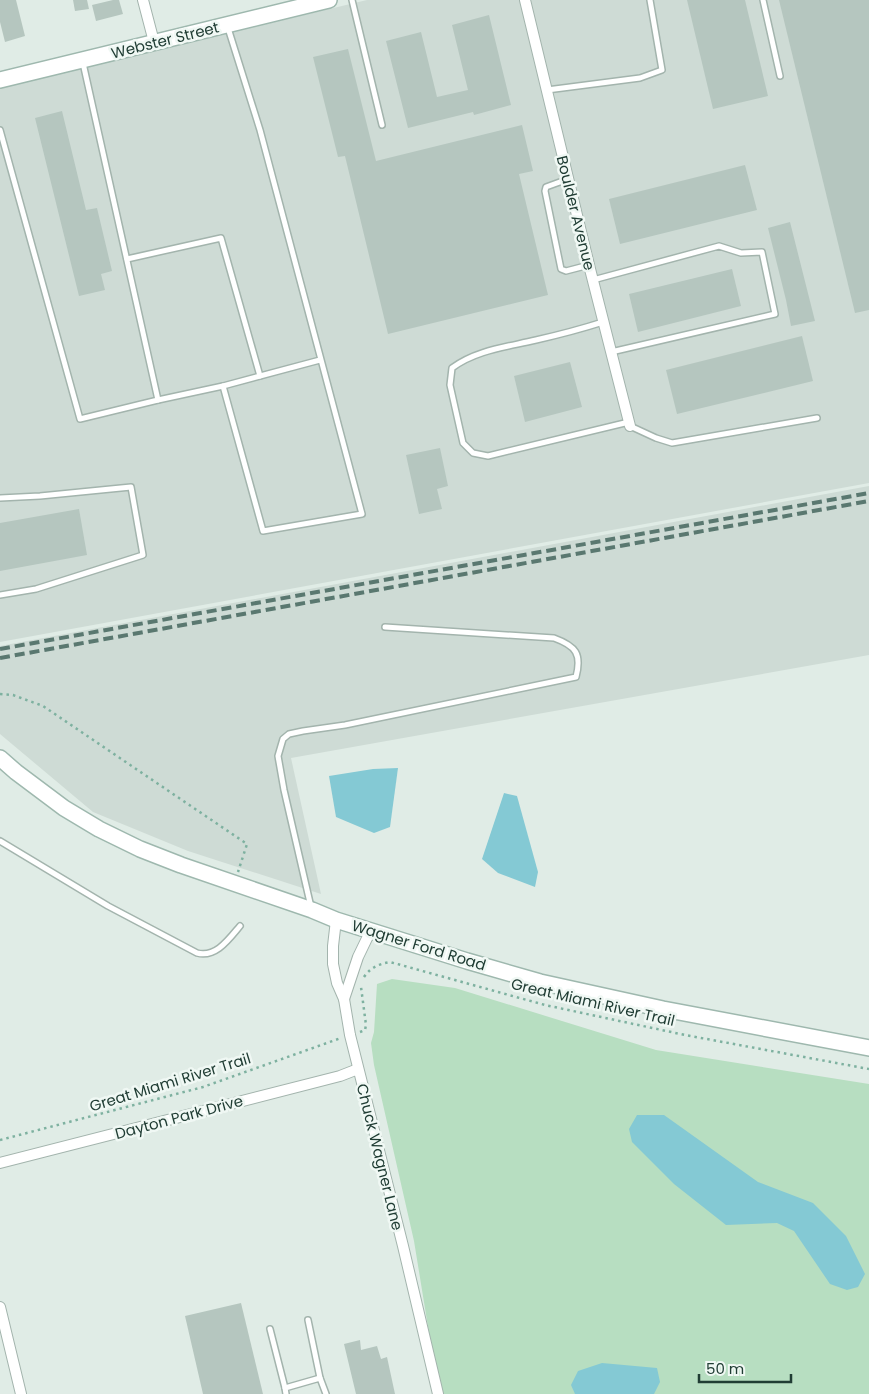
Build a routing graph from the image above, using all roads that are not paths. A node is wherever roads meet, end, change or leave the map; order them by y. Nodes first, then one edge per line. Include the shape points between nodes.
1 (143, 0) edge
2 (327, 0) edge
3 (352, 0) edge
4 (525, 0) edge
5 (650, 0) edge
6 (763, 0) edge
7 (227, 25) junction
8 (154, 42) junction
9 (82, 60) junction
10 (780, 76) dead end
11 (0, 80) edge
12 (546, 90) junction
13 (382, 124) dead end
14 (0, 130) edge
15 (568, 179) junction
16 (127, 259) junction
17 (589, 265) junction
18 (592, 280) junction
19 (603, 322) junction
20 (611, 352) junction
21 (320, 360) junction
22 (260, 376) junction
23 (223, 386) junction
24 (158, 400) junction
25 (817, 418) dead end
26 (629, 424) junction
27 (0, 498) edge
28 (0, 595) edge
29 (385, 627) dead end
30 (0, 758) edge
31 (0, 841) edge
32 (312, 910) junction
33 (336, 920) junction
34 (240, 926) dead end
35 (371, 930) junction
36 (344, 999) junction
37 (869, 1048) edge
38 (358, 1069) junction
39 (0, 1163) edge
40 (0, 1307) edge
41 (308, 1320) dead end
42 (270, 1330) dead end
43 (320, 1378) junction
44 (285, 1391) edge
45 (21, 1394) edge
46 (326, 1394) edge
47 (438, 1394) edge

1 - 8 street
2 - 7 main road, Webster Street
3 - 13 lane
4 - 12 street, Boulder Avenue
5 - 12 lane via 662,70 640,78
6 - 10 lane
7 - 8 main road, Webster Street
7 - 21 lane via 260,130
8 - 9 main road, Webster Street
9 - 11 main road, Webster Street
9 - 16 lane
12 - 15 street, Boulder Avenue
14 - 24 lane via 80,419
15 - 17 street, Boulder Avenue
15 - 17 lane via 546,187 545,191 562,270
16 - 22 lane via 221,238
16 - 24 lane
17 - 18 street, Boulder Avenue
18 - 19 street, Boulder Avenue
18 - 20 lane via 719,246 741,253 762,252 775,314
19 - 20 street, Boulder Avenue
19 - 26 lane via 479,353 452,368 450,385 463,444 474,453 488,456
20 - 26 street, Boulder Avenue
21 - 22 lane
21 - 23 lane via 362,514 263,532
22 - 23 lane
23 - 24 lane
25 - 26 lane via 672,443
27 - 28 lane via 131,486 143,555 36,589
29 - 32 lane via 554,638 578,655 579,665 576,677 345,725 303,730 283,739 278,756
30 - 32 main road, Wagner Ford Road via 44,794 99,829 140,849
31 - 34 lane via 108,906 198,953 211,954
32 - 33 main road, Wagner Ford Road
33 - 35 main road, Wagner Ford Road
33 - 36 street, Chuck Wagner Lane via 333,964
35 - 36 street
35 - 37 main road, Wagner Ford Road via 558,986
36 - 38 street, Chuck Wagner Lane
38 - 39 street, Dayton Park Drive
38 - 47 street, Chuck Wagner Lane
40 - 45 street
41 - 43 lane
42 - 44 lane
43 - 44 lane
43 - 46 lane

